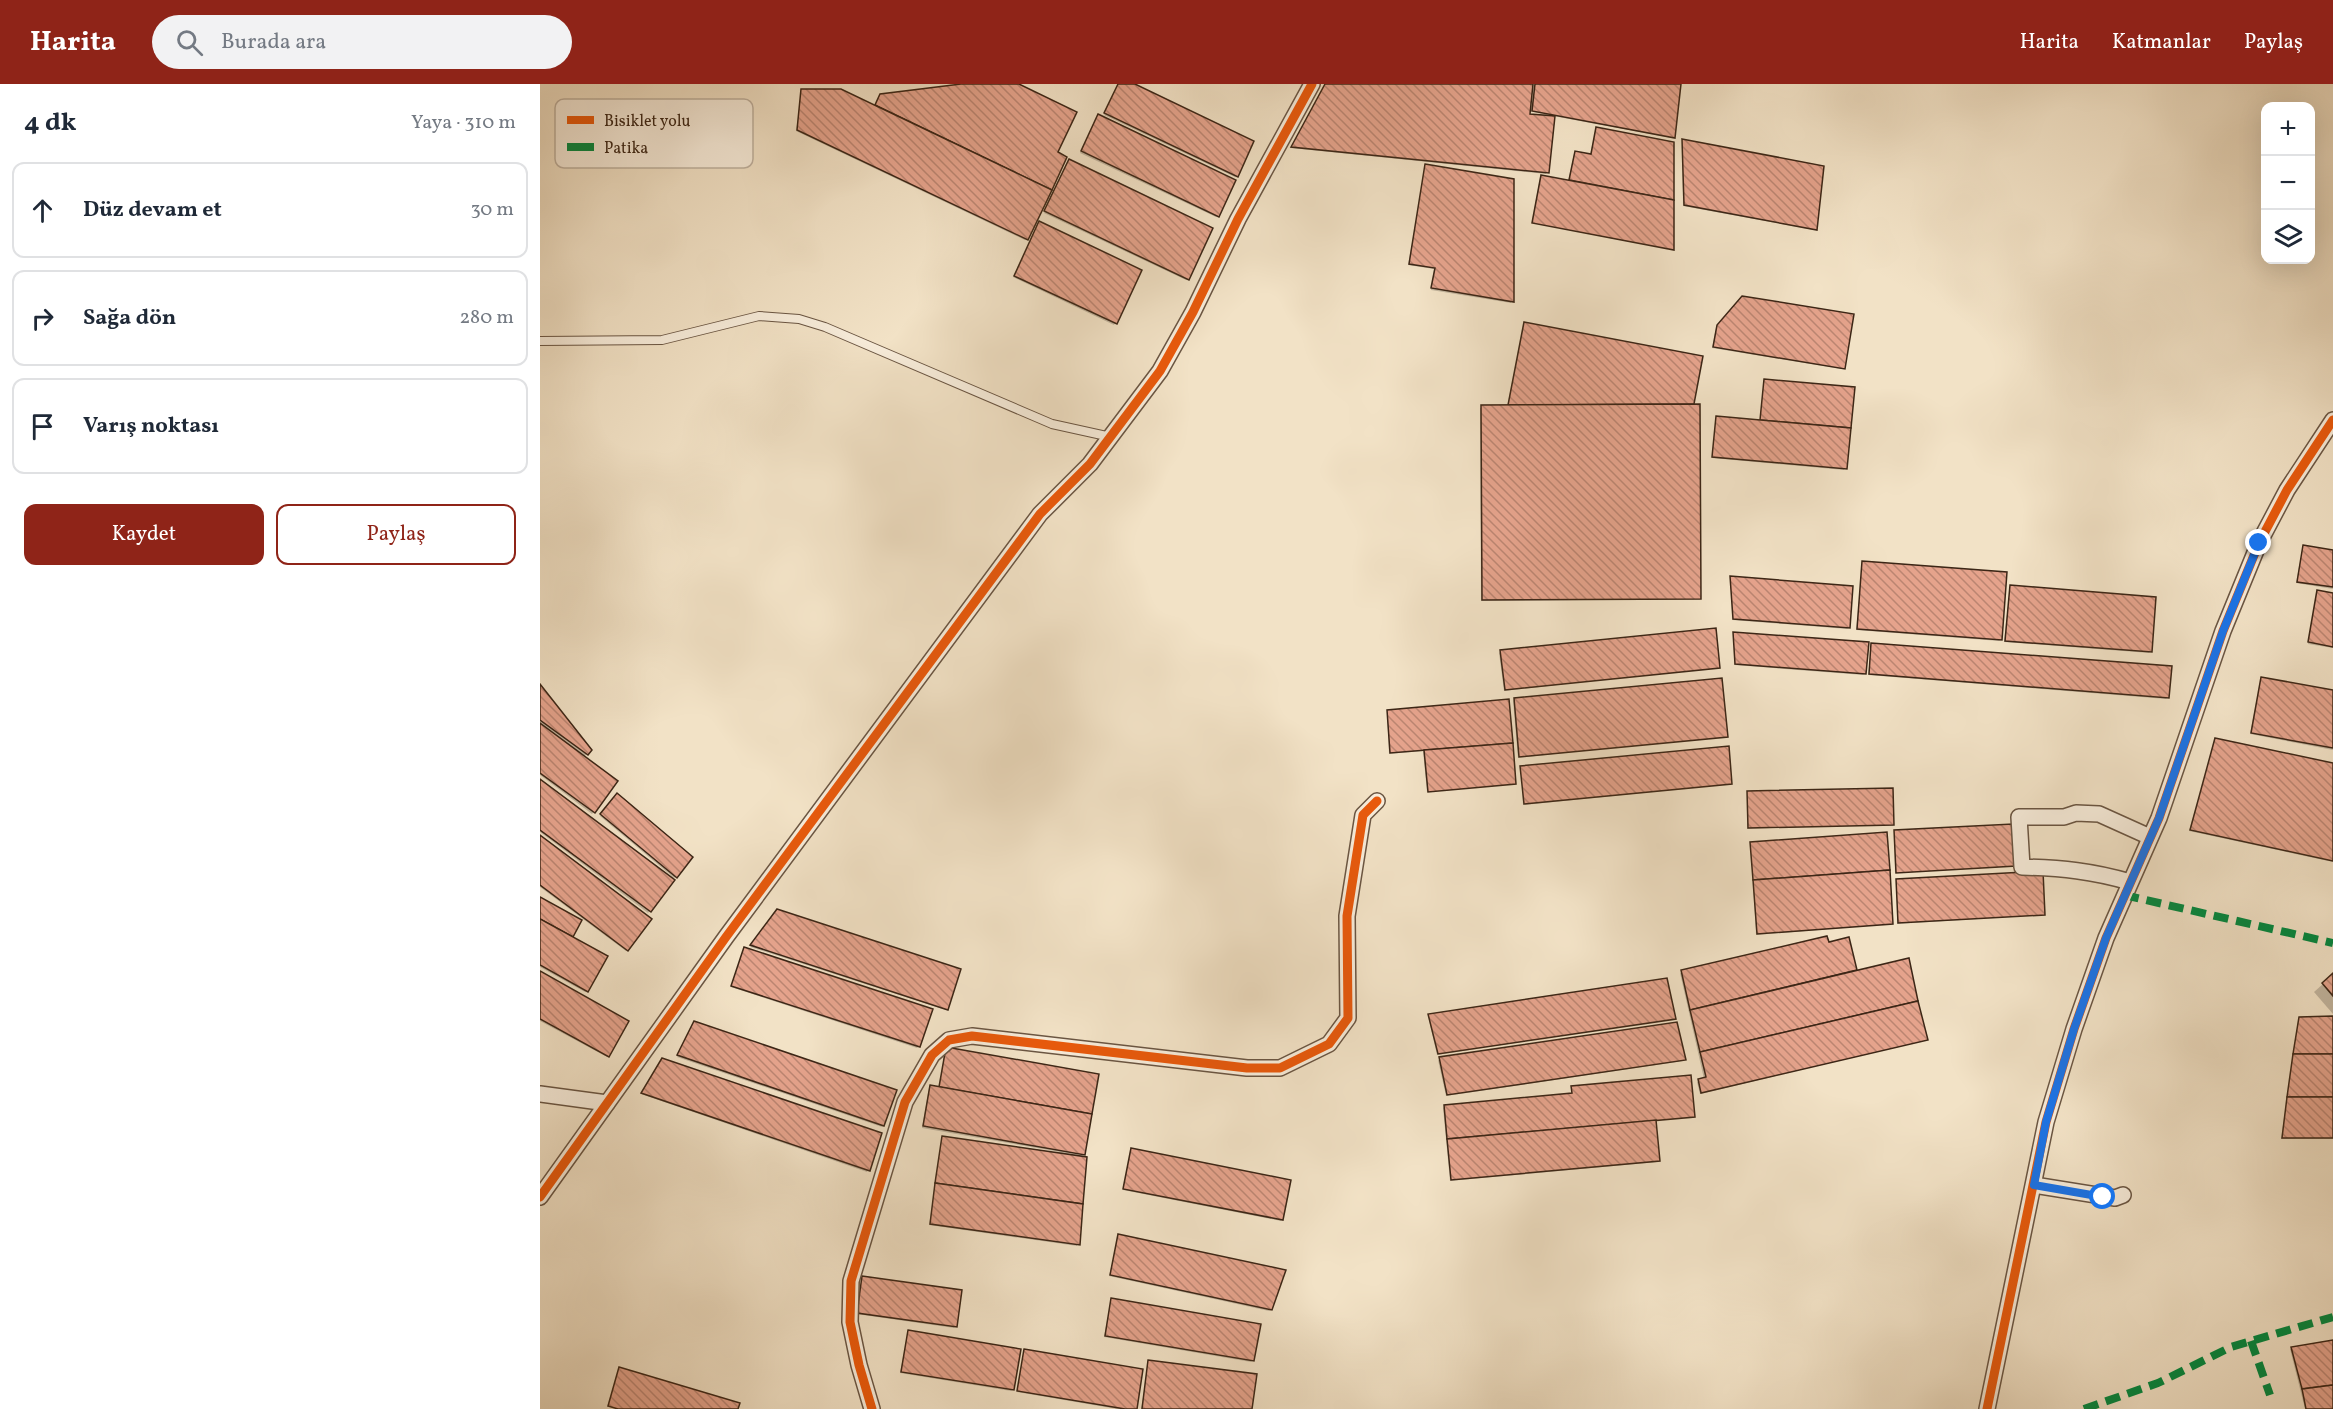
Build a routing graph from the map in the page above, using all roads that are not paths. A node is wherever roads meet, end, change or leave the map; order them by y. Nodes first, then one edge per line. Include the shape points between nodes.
1 (1312, 84) edge
2 (540, 341) edge
3 (2333, 420) edge
4 (1111, 437) junction
5 (1377, 801) dead end
6 (2150, 837) junction
7 (2130, 882) junction
8 (540, 1094) edge
9 (607, 1103) junction
10 (2034, 1185) junction
11 (2122, 1195) dead end
12 (540, 1197) edge
13 (872, 1409) edge
14 (1987, 1409) edge

1 - 4 street via 1161,371
2 - 4 lane via 662,339 759,316 799,319 1052,424
3 - 6 street via 2287,490 2259,543 2223,631
4 - 9 street via 1040,514
5 - 13 street via 1363,815 1347,916 1348,1018 1329,1044 1280,1068 1247,1068 972,1036 949,1040 932,1055 905,1102 851,1281 850,1322
6 - 7 street
6 - 7 street via 2099,814 2019,817 2022,867 2068,868
7 - 10 street via 2074,1029 2046,1122
8 - 9 street
9 - 12 street
10 - 11 street via 2115,1198
10 - 14 street

